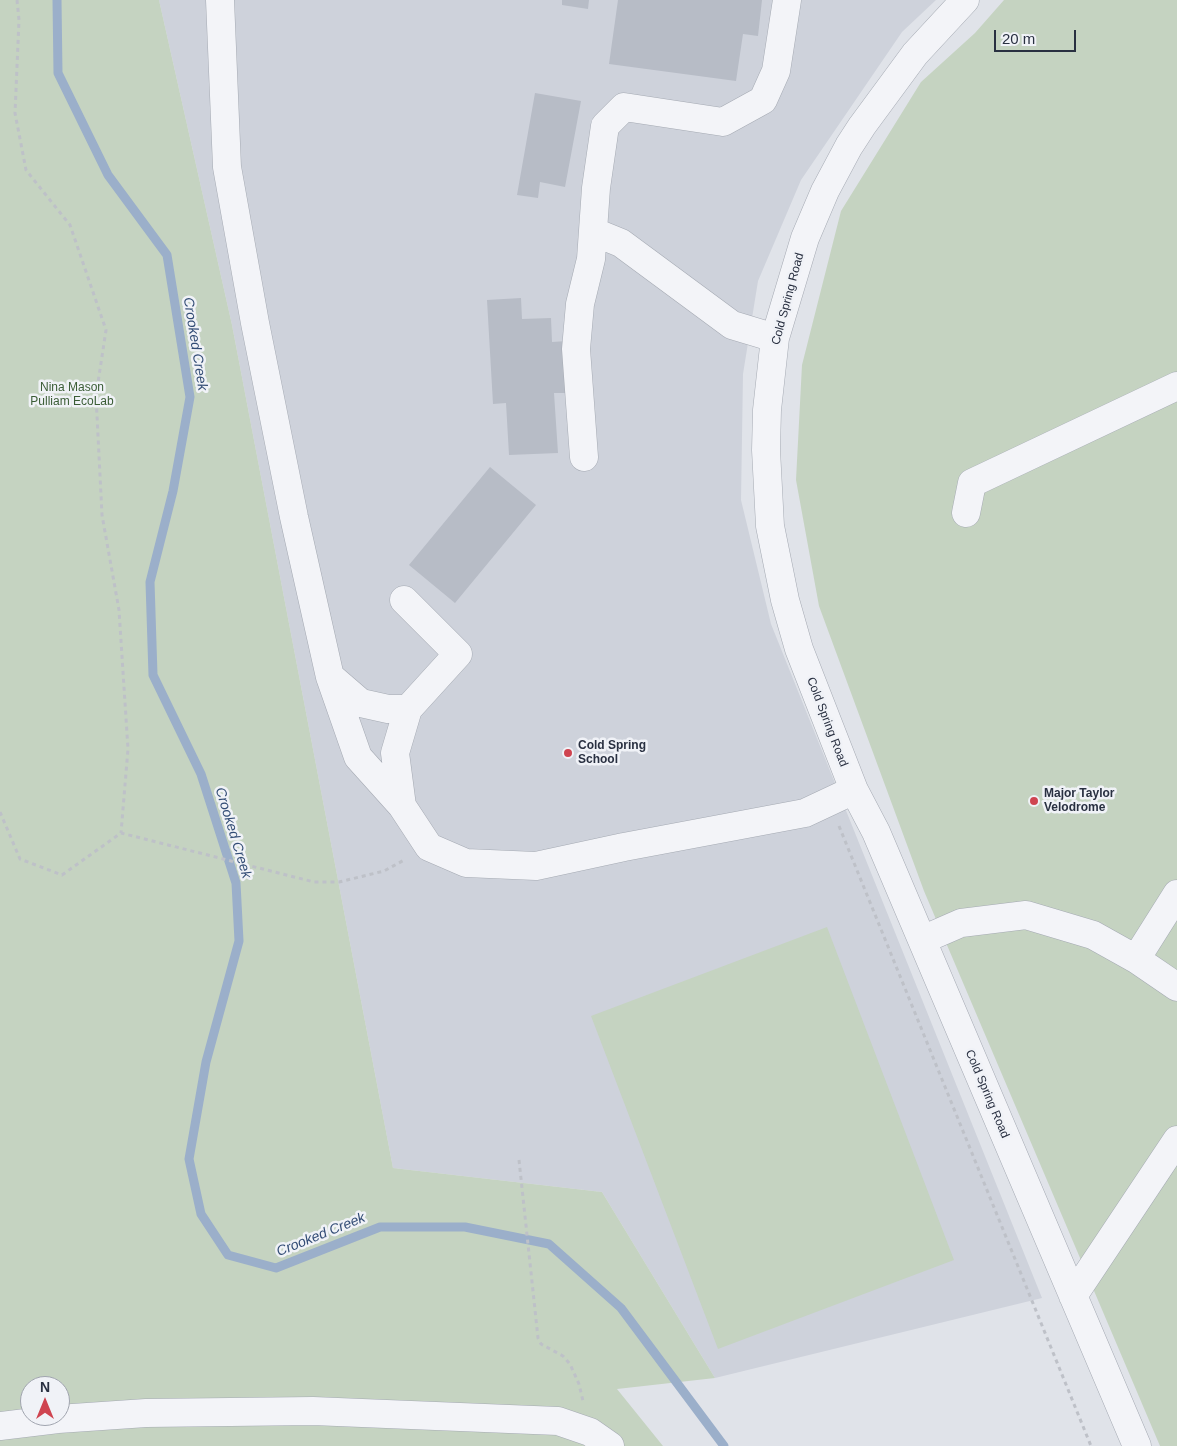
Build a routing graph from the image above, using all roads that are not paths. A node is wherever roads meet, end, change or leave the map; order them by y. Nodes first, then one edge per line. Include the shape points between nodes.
1 (220, 0) edge
2 (787, 0) edge
3 (965, 0) edge
4 (594, 232) junction
5 (775, 338) junction
6 (1177, 386) edge
7 (584, 457) dead end
8 (966, 513) dead end
9 (404, 600) dead end
10 (330, 677) junction
11 (408, 709) junction
12 (854, 790) junction
13 (402, 806) junction
14 (1177, 894) edge
15 (922, 940) junction
16 (1136, 959) junction
17 (1177, 987) edge
18 (1177, 1140) edge
19 (1073, 1296) junction
20 (0, 1426) edge
21 (610, 1446) edge
22 (1137, 1446) edge

1 - 10 street via 227,167 292,507
2 - 4 street via 776,72 763,100 723,122 624,107 605,126 596,188
3 - 5 street, Cold Spring Road via 915,54 848,146 810,226
4 - 5 street via 621,243 732,325
4 - 7 street via 580,304 576,349
5 - 12 street, Cold Spring Road via 766,450 768,501 776,556 784,600 799,649
6 - 8 street via 972,483
9 - 11 street via 458,654
10 - 11 street via 361,703 388,709
10 - 13 street via 358,757
11 - 13 street via 395,753
12 - 13 street via 805,813 536,866 466,863 429,847
12 - 15 street, Cold Spring Road via 876,832
14 - 16 street
15 - 16 street via 961,923 1026,915 1093,935
15 - 19 street, Cold Spring Road
16 - 17 street
18 - 19 street
19 - 22 street, Cold Spring Road
20 - 21 street via 146,1413 313,1412 477,1417 558,1422 590,1432

